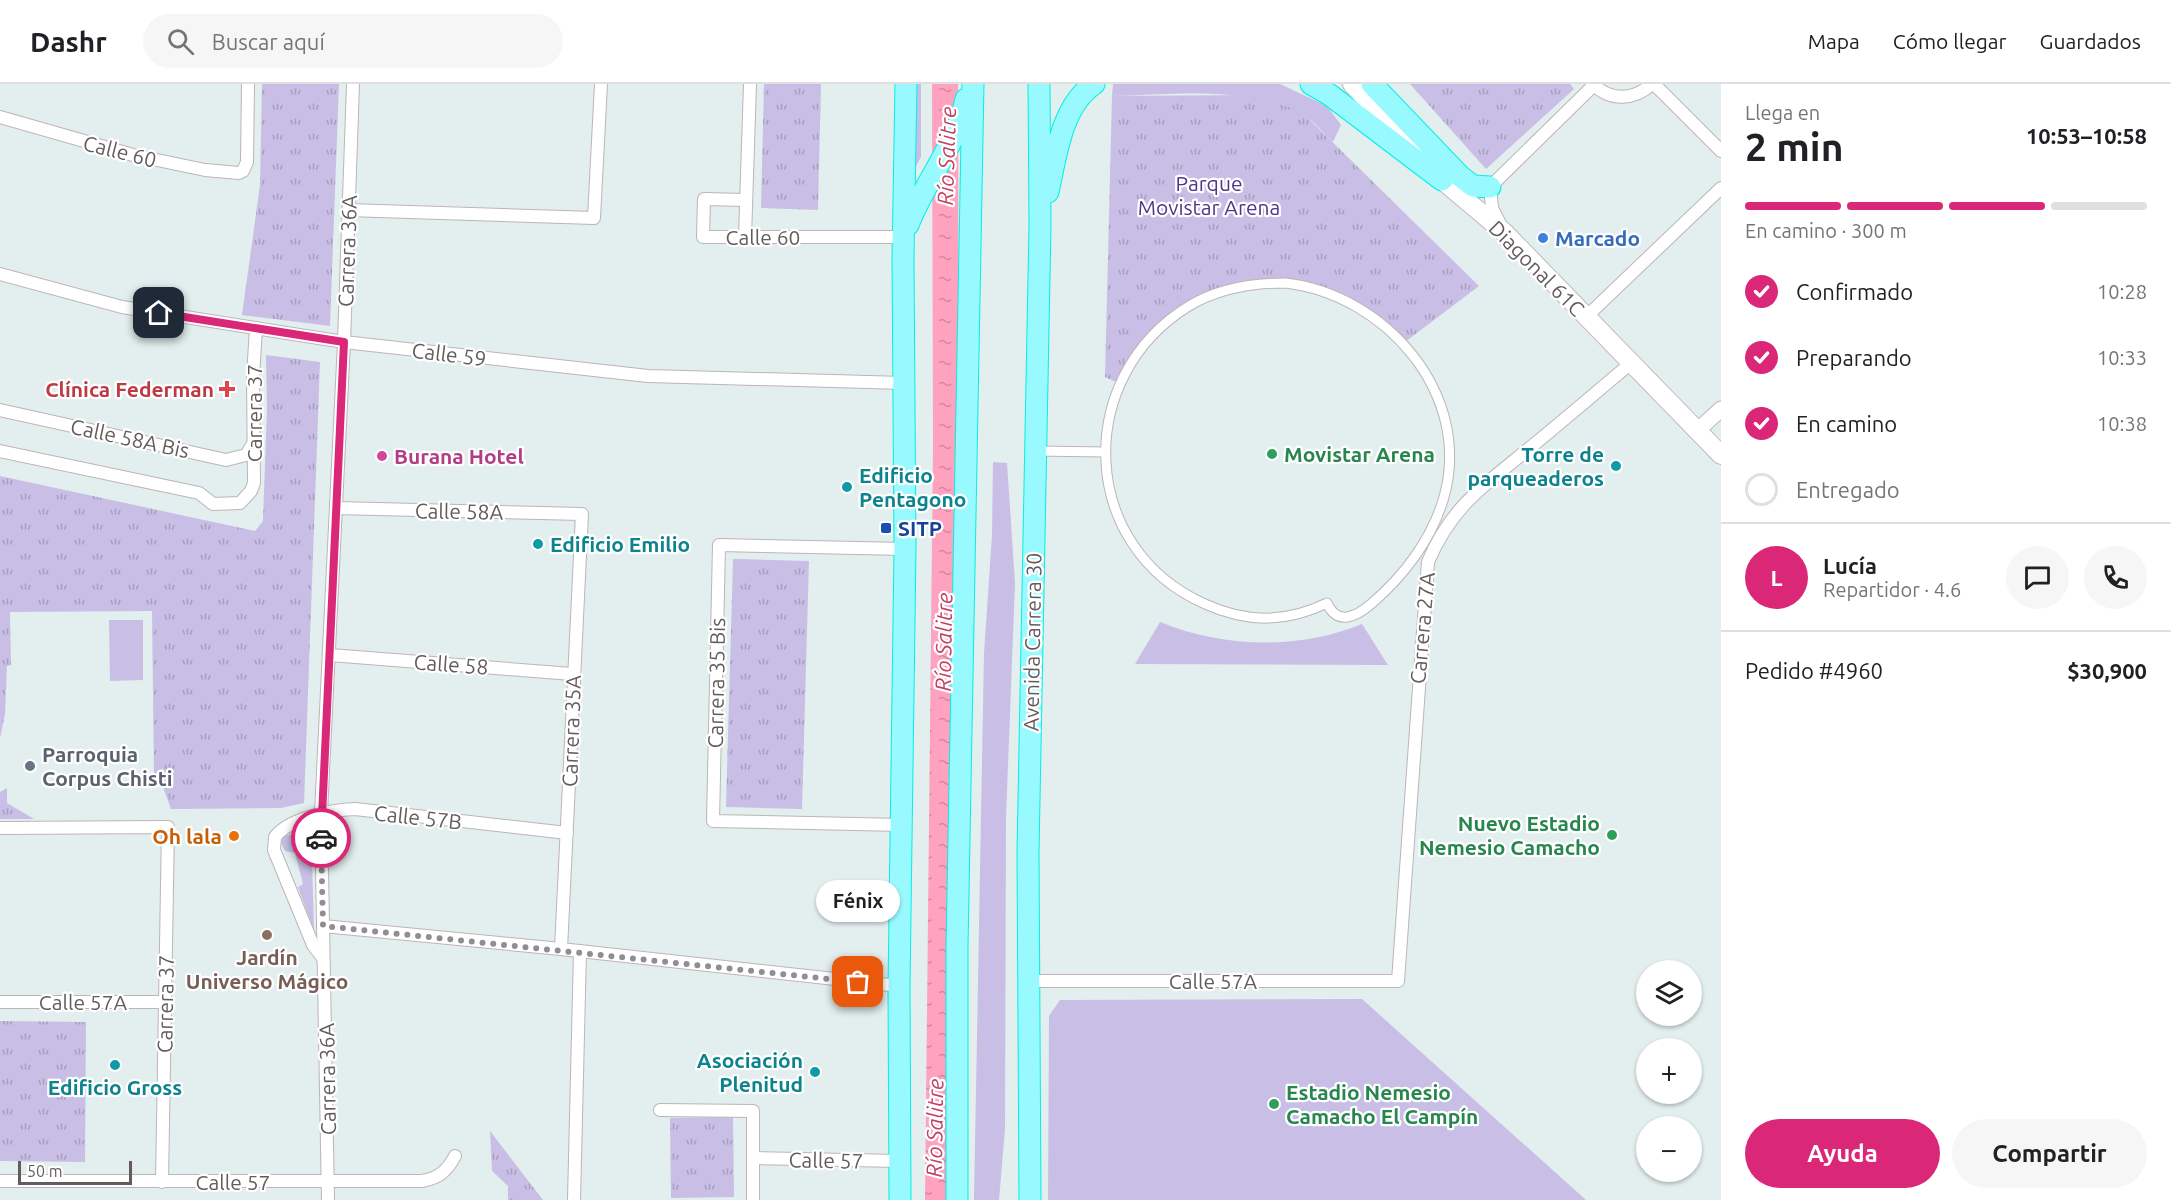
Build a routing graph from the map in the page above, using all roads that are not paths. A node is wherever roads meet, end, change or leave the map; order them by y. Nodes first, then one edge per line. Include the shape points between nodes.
1 (248, 84) edge
2 (353, 84) edge
3 (601, 84) edge
4 (750, 84) edge
5 (906, 84) edge
6 (971, 84) edge
7 (1039, 84) edge
8 (1094, 84) edge
9 (1311, 84) edge
10 (1352, 84) edge
11 (1372, 84) edge
12 (1653, 84) edge
13 (1594, 85) edge
14 (0, 117) edge
15 (1721, 151) edge
16 (1442, 180) junction
17 (1490, 187) junction
18 (1721, 188) edge
19 (746, 200) junction
20 (348, 210) junction
21 (1040, 225) junction
22 (1505, 233) junction
23 (745, 237) junction
24 (904, 237) junction
25 (0, 274) edge
26 (1586, 316) junction
27 (256, 327) junction
28 (344, 342) junction
29 (1631, 363) junction
30 (904, 383) junction
31 (1721, 409) edge
32 (0, 410) edge
33 (1698, 430) junction
34 (253, 443) junction
35 (0, 451) edge
36 (1035, 452) junction
37 (1105, 452) junction
38 (1721, 455) edge
39 (246, 498) joint
40 (336, 508) junction
41 (582, 514) joint
42 (905, 549) junction
43 (330, 655) junction
44 (572, 674) junction
45 (321, 813) junction
46 (902, 825) junction
47 (0, 828) edge
48 (567, 834) junction
49 (275, 837) joint
50 (323, 926) junction
51 (561, 948) junction
52 (580, 951) junction
53 (323, 958) junction
54 (1028, 981) junction
55 (1398, 981) joint
56 (899, 986) junction
57 (0, 1002) edge
58 (165, 1002) junction
59 (660, 1110) dead end
60 (455, 1156) dead end
61 (753, 1158) junction
62 (900, 1161) junction
63 (0, 1181) edge
64 (162, 1182) junction
65 (329, 1182) junction
66 (328, 1200) edge
67 (574, 1200) edge
68 (753, 1200) edge
69 (900, 1200) edge
70 (957, 1200) edge
71 (1030, 1200) edge

1 - 14 street, Calle 60 via 247,162 243,171 233,173 167,163
2 - 20 street, Carrera 36A
3 - 20 street via 594,218
4 - 19 street
5 - 24 highway
6 - 24 highway via 962,116
6 - 70 highway via 957,947
7 - 21 highway, Avenida Carrera 30
8 - 21 highway via 1072,108 1064,125
9 - 16 highway
10 - 16 main road, Diagonal 61C
11 - 17 highway via 1460,176 1473,186
12 - 13 street via 1628,97 1609,95
12 - 15 street
13 - 17 street
16 - 22 main road, Diagonal 61C
17 - 22 street via 1492,208
18 - 26 street
19 - 23 street
19 - 23 street, Calle 60 via 704,199 703,237
20 - 28 street, Carrera 36A
21 - 36 highway, Avenida Carrera 30
22 - 26 main road, Diagonal 61C
23 - 24 street, Calle 60
24 - 30 highway
25 - 27 street, Calle 59 via 122,307
26 - 29 main road, Diagonal 61C
27 - 28 street, Calle 59
27 - 34 street, Carrera 37
28 - 30 street, Calle 59 via 648,376
28 - 40 street, Carrera 36A
29 - 33 main road, Diagonal 61C
29 - 55 street, Carrera 27A via 1483,483 1452,519 1428,562
30 - 42 highway
31 - 33 street
32 - 34 street, Calle 58A Bis via 226,460 246,455
33 - 38 main road, Diagonal 61C
34 - 39 street, Carrera 37 via 254,483
35 - 39 street, Calle 58A Bis via 199,492 213,504 231,505
36 - 37 street
36 - 54 highway, Avenida Carrera 30
37 - 37 street via 1111,406 1118,388 1156,332 1172,317 1212,295 1250,285 1285,283 1326,290 1345,299 1374,316 1403,342 1437,399 1447,432 1449,466 1444,495 1425,540 1402,573 1362,612 1352,618 1340,617 1327,603 1294,616 1256,619 1226,614 1199,602 1144,560 1116,516
40 - 41 street, Calle 58A
40 - 43 street, Carrera 36A
41 - 44 street, Carrera 35A
42 - 46 highway
42 - 46 street, Carrera 35 Bis via 719,545 713,821
43 - 44 street, Calle 58
43 - 45 street, Carrera 36A
44 - 48 street, Carrera 35A
45 - 48 street, Calle 57B via 355,810
45 - 49 street, Calle 57B via 287,827
45 - 50 street, Carrera 36A
46 - 56 highway
47 - 58 street, Carrera 37 via 168,826
48 - 51 street, Carrera 35A
49 - 53 street, Carrera 36A via 274,850 313,945
50 - 51 street
50 - 53 street, Carrera 36A
51 - 52 street
52 - 56 street
52 - 67 street
53 - 65 street, Carrera 36A
54 - 55 street, Calle 57A
54 - 71 highway, Avenida Carrera 30
56 - 62 highway
57 - 58 street, Calle 57A
58 - 64 street, Carrera 37
59 - 61 street via 753,1111
60 - 65 street, Calle 57 via 448,1169 435,1179
61 - 62 street, Calle 57
61 - 68 street
62 - 69 highway
63 - 64 street, Calle 57
64 - 65 street, Calle 57
65 - 66 street, Carrera 36A

